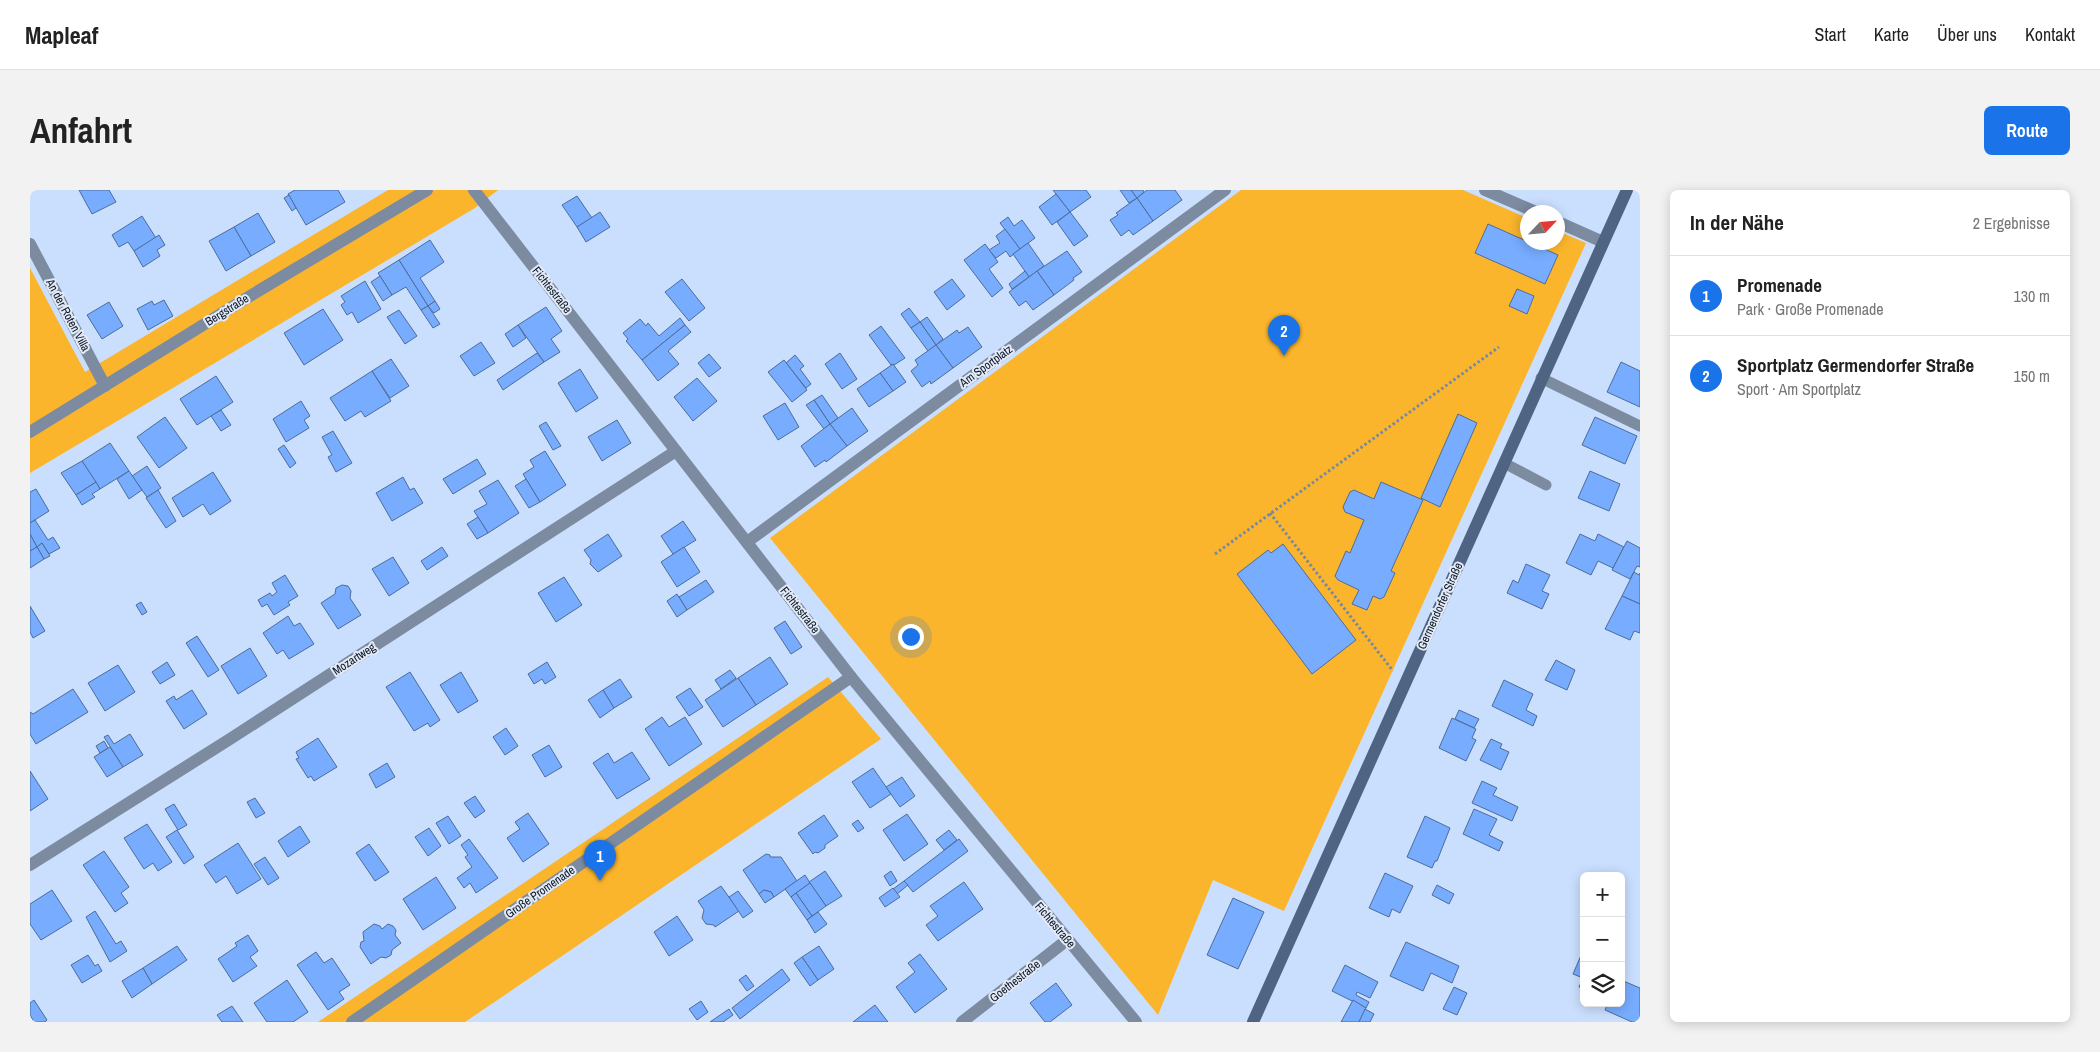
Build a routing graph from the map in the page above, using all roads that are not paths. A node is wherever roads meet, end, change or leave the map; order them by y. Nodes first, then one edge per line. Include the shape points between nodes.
1 (426, 190) edge
2 (474, 190) edge
3 (1225, 190) edge
4 (1485, 190) edge
5 (1627, 190) edge
6 (1520, 205) edge
7 (1565, 225) edge
8 (1604, 242) junction
9 (30, 244) edge
10 (1541, 378) junction
11 (106, 386) junction
12 (1640, 426) edge
13 (30, 432) edge
14 (676, 451) junction
15 (1504, 463) junction
16 (1546, 485) dead end
17 (747, 542) junction
18 (851, 677) junction
19 (30, 865) edge
20 (1067, 940) junction
21 (352, 1022) edge
22 (962, 1022) edge
23 (1136, 1022) edge
24 (1253, 1022) edge

1 - 11 street, Bergstraße
2 - 14 street, Fichtestraße
3 - 17 street, Am Sportplatz
4 - 6 street
5 - 8 main road, Germendorfer Straße
7 - 8 street
8 - 10 main road, Germendorfer Straße
9 - 11 street, An der Roten Villa
10 - 12 lane
10 - 15 main road, Germendorfer Straße
11 - 13 street, Bergstraße
14 - 17 street, Fichtestraße
14 - 19 street, Mozartweg
15 - 16 lane
15 - 24 main road, Germendorfer Straße
17 - 18 street, Fichtestraße
18 - 20 street, Fichtestraße
18 - 21 street, Große Promenade
20 - 22 street, Goethestraße
20 - 23 street, Fichtestraße

